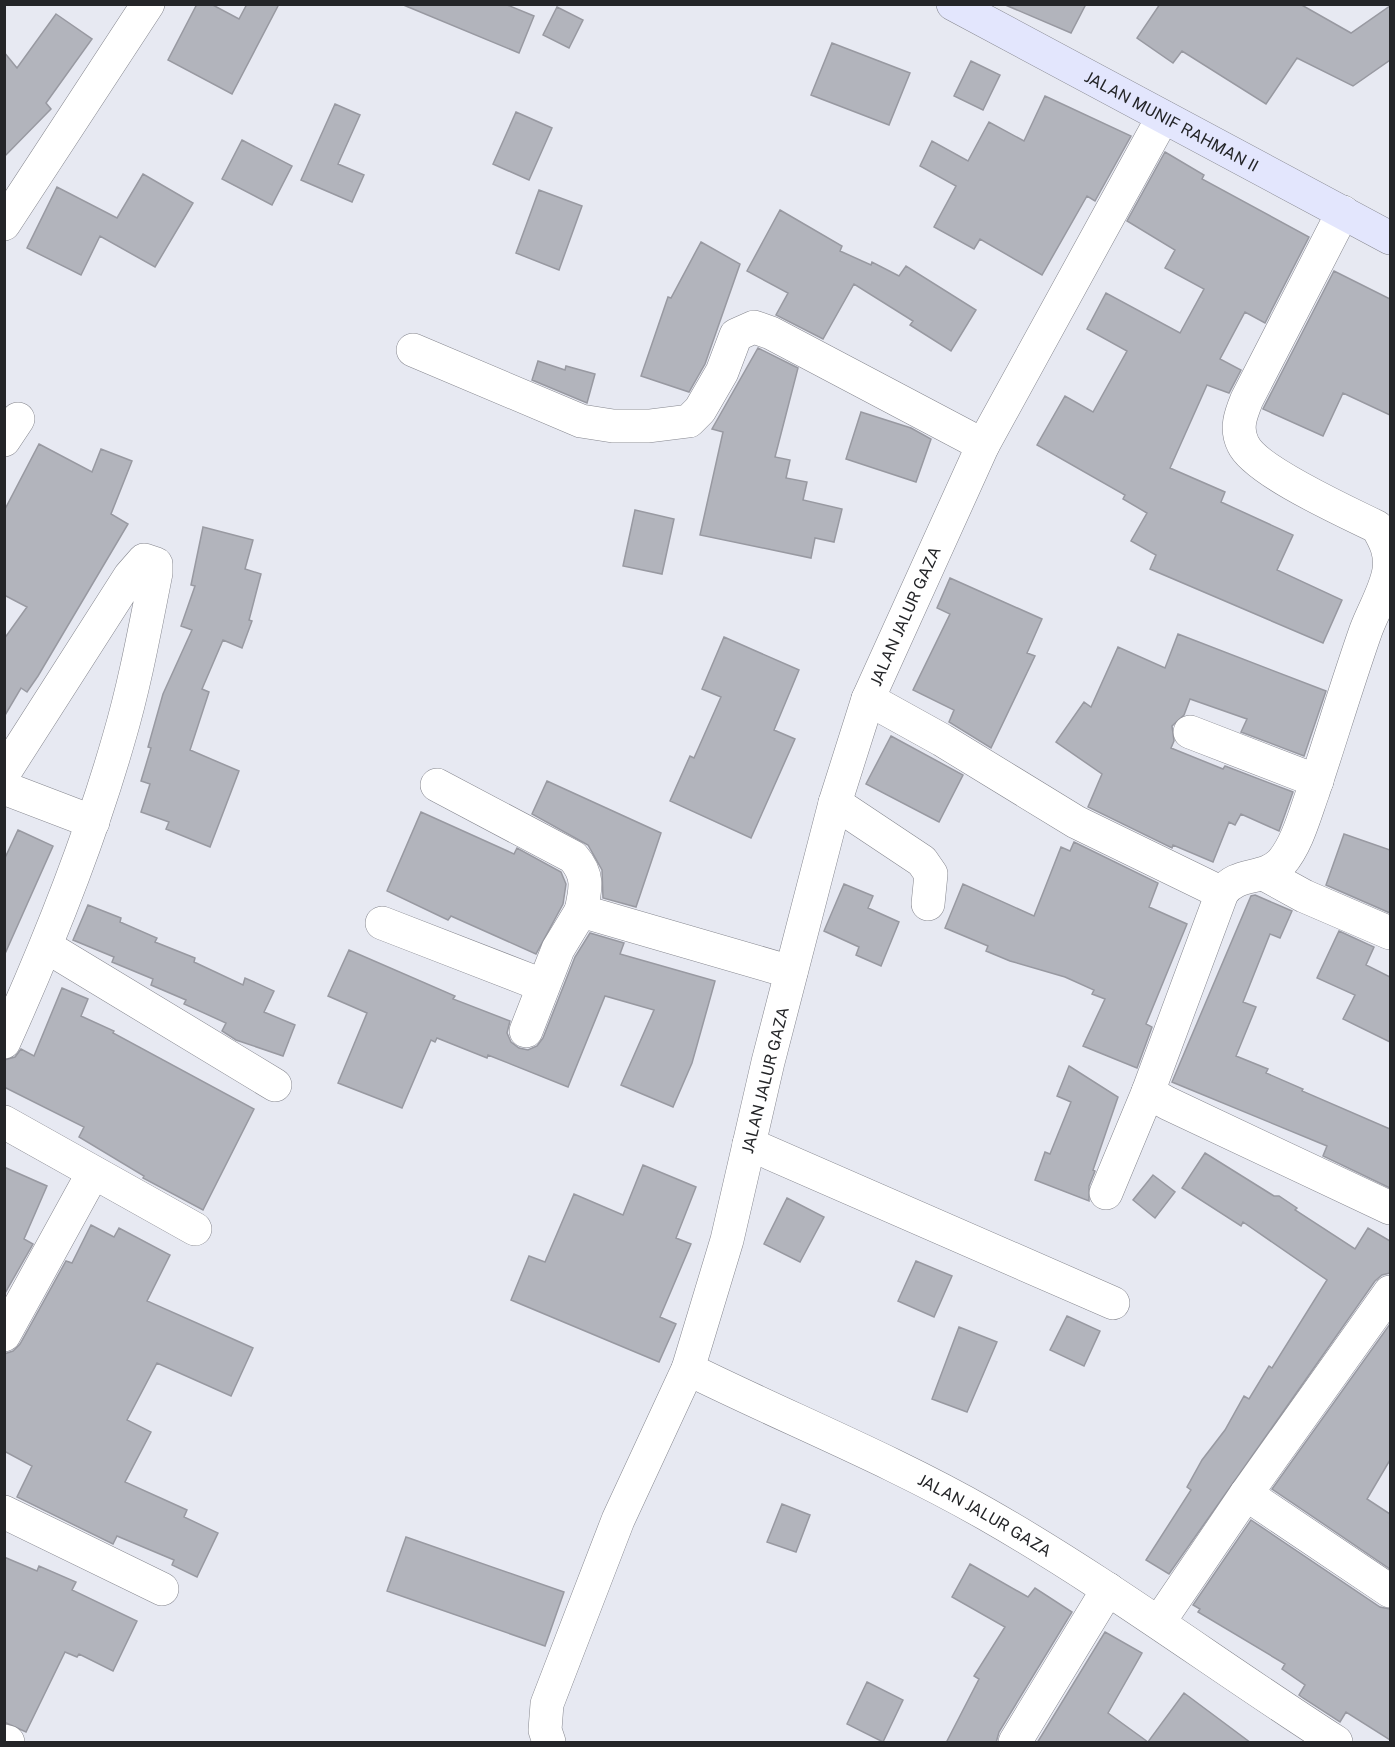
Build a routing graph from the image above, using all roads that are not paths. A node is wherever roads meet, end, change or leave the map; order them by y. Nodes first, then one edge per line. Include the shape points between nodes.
1 (148, 4) edge
2 (953, 4) edge
3 (1163, 117) junction
4 (15, 187) edge
5 (1343, 212) junction
6 (4, 224) edge
7 (1390, 238) edge
8 (413, 350) dead end
9 (983, 445) junction
10 (868, 699) junction
11 (1190, 732) dead end
12 (4, 772) edge
13 (1317, 781) junction
14 (437, 785) dead end
15 (4, 788) edge
16 (835, 803) junction
17 (93, 822) junction
18 (1264, 874) junction
19 (1222, 893) junction
20 (928, 904) dead end
21 (581, 910) junction
22 (382, 923) dead end
23 (1390, 933) edge
24 (47, 947) junction
25 (791, 972) junction
26 (542, 985) junction
27 (526, 1031) dead end
28 (4, 1041) edge
29 (275, 1085) dead end
30 (1148, 1092) junction
31 (4, 1122) edge
32 (749, 1144) junction
33 (93, 1173) junction
34 (1106, 1193) dead end
35 (1390, 1208) edge
36 (195, 1229) dead end
37 (1390, 1292) edge
38 (1113, 1303) dead end
39 (4, 1335) edge
40 (688, 1369) junction
41 (1246, 1494) junction
42 (4, 1512) edge
43 (1108, 1589) junction
44 (162, 1590) dead end
45 (1390, 1591) edge
46 (1159, 1622) junction
47 (549, 1743) edge
48 (1015, 1743) edge
49 (1336, 1743) edge

1 - 4 street
2 - 3 street, JALAN MUNIF RAHMAN II
3 - 5 street, JALAN MUNIF RAHMAN II
3 - 9 street, JALAN JALUR GAZA
4 - 6 street
5 - 7 street, JALAN MUNIF RAHMAN II
5 - 13 street via 1247,399 1238,424 1243,444 1251,455 1279,475 1377,527 1386,542 1388,574
8 - 9 street via 581,421 614,426 674,424 689,421 700,410 722,372 736,335 754,327
9 - 10 street, JALAN JALUR GAZA
10 - 16 street, JALAN JALUR GAZA
10 - 19 street via 1076,822
11 - 13 street
12 - 17 street via 130,576 144,560 150,560 156,564 156,573 139,657 120,737
13 - 18 street via 1291,845 1281,862
14 - 21 street via 573,857 584,869
15 - 17 street
16 - 20 street via 922,861 931,874
16 - 25 street, JALAN JALUR GAZA
17 - 24 street
18 - 19 street via 1237,878
18 - 23 street
19 - 30 street
21 - 25 street
21 - 26 street
22 - 26 street
24 - 28 street
24 - 29 street
25 - 32 street, JALAN JALUR GAZA
26 - 27 street
30 - 34 street
30 - 35 street
31 - 33 street
32 - 38 street
32 - 40 street, JALAN JALUR GAZA via 727,1240
33 - 36 street
33 - 39 street
37 - 41 street
40 - 43 street, JALAN JALUR GAZA via 938,1488
40 - 47 street via 618,1520 547,1704 545,1730
41 - 45 street
41 - 46 street
42 - 44 street
43 - 46 street, JALAN JALUR GAZA
43 - 48 street
46 - 49 street, JALAN JALUR GAZA

